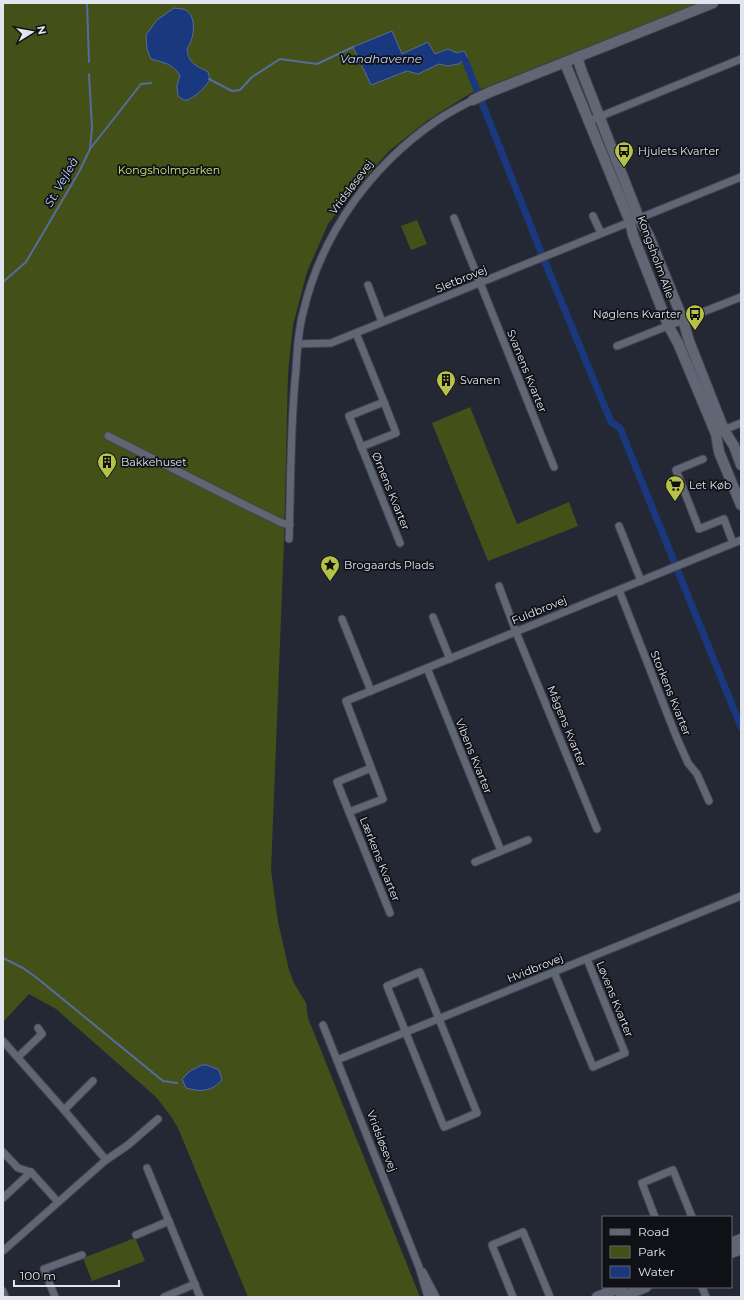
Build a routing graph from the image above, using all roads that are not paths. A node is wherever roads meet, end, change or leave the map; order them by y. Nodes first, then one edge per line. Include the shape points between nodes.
1 (713, 3) edge
2 (577, 58) junction
3 (741, 59) edge
4 (565, 63) junction
5 (473, 100) joint
6 (599, 117) junction
7 (589, 121) junction
8 (741, 177) edge
9 (593, 216) dead end
10 (454, 218) dead end
11 (634, 220) junction
12 (600, 233) junction
13 (480, 284) junction
14 (368, 285) dead end
15 (741, 296) edge
16 (682, 320) junction
17 (382, 322) junction
18 (668, 325) junction
19 (356, 333) junction
20 (298, 344) junction
21 (617, 346) dead end
22 (384, 402) junction
23 (741, 423) edge
24 (720, 432) junction
25 (108, 436) dead end
26 (361, 448) junction
27 (704, 459) dead end
28 (741, 465) edge
29 (554, 467) dead end
30 (741, 505) edge
31 (290, 525) junction
32 (620, 526) dead end
33 (289, 539) dead end
34 (741, 540) edge
35 (400, 543) dead end
36 (734, 543) junction
37 (641, 581) junction
38 (499, 586) dead end
39 (619, 590) junction
40 (433, 617) dead end
41 (342, 619) dead end
42 (516, 632) junction
43 (450, 659) junction
44 (427, 668) junction
45 (371, 691) junction
46 (346, 701) joint
47 (371, 768) junction
48 (709, 801) dead end
49 (349, 812) junction
50 (597, 829) dead end
51 (528, 840) dead end
52 (501, 851) junction
53 (475, 862) dead end
54 (741, 896) edge
55 (390, 913) dead end
56 (587, 959) junction
57 (554, 972) junction
58 (439, 1018) junction
59 (323, 1025) dead end
60 (38, 1028) dead end
61 (406, 1032) junction
62 (3, 1041) edge
63 (18, 1057) junction
64 (337, 1060) junction
65 (93, 1081) dead end
66 (64, 1110) junction
67 (158, 1119) dead end
68 (3, 1152) edge
69 (106, 1160) junction
70 (147, 1168) dead end
71 (30, 1172) junction
72 (3, 1198) edge
73 (58, 1202) junction
74 (655, 1216) edge
75 (692, 1216) edge
76 (169, 1221) junction
77 (136, 1235) dead end
78 (741, 1238) edge
79 (732, 1242) edge
80 (3, 1251) edge
81 (82, 1255) dead end
82 (419, 1267) junction
83 (195, 1284) junction
84 (620, 1288) edge
85 (644, 1288) edge
86 (3, 1291) edge
87 (5, 1297) edge
88 (55, 1297) edge
89 (164, 1297) edge
90 (200, 1297) edge
91 (428, 1297) edge
92 (436, 1297) edge
93 (513, 1297) edge
94 (550, 1297) edge
95 (597, 1297) edge
96 (621, 1297) edge

1 - 2 street, Vridsløsevej
2 - 4 street, Vridsløsevej
2 - 6 street, Kongsholm Alle
3 - 6 street
4 - 5 street, Vridsløsevej
4 - 7 street, Kongsholm Alle
5 - 20 street, Vridsløsevej via 437,120 409,141 383,164 363,188 323,253 306,300
6 - 7 street
6 - 11 street, Kongsholm Alle
7 - 11 street, Kongsholm Alle
8 - 11 street, Sletbrovej
9 - 12 street
10 - 13 street, Svanens Kvarter
11 - 12 street, Sletbrovej
11 - 16 street, Kongsholm Alle via 649,236
11 - 18 street, Kongsholm Alle via 633,235
12 - 13 street, Sletbrovej
13 - 17 street, Sletbrovej
13 - 29 street, Svanens Kvarter
14 - 17 street
15 - 16 street
16 - 18 street
16 - 24 street, Kongsholm Alle
17 - 19 street, Sletbrovej
18 - 21 street
18 - 24 street, Kongsholm Alle
19 - 20 street, Sletbrovej via 331,343
19 - 22 street, Ørnens Kvarter
20 - 31 street, Vridsløsevej via 293,393
22 - 26 street, Ørnens Kvarter via 396,433
22 - 26 street, Ørnens Kvarter via 349,416
23 - 24 street
24 - 28 street, Kongsholm Alle via 734,446
24 - 30 street, Kongsholm Alle via 720,452
25 - 31 street
26 - 35 street, Ørnens Kvarter
27 - 36 street via 676,470 699,529 724,519
31 - 33 street, Vridsløsevej
32 - 37 street
34 - 36 street, Fuldbrovej
36 - 37 street, Fuldbrovej
37 - 39 street, Fuldbrovej
38 - 42 street, Mågens Kvarter
39 - 42 street, Fuldbrovej
39 - 48 street, Storkens Kvarter via 676,736 688,763 698,774
40 - 43 street
41 - 45 street
42 - 43 street, Fuldbrovej
42 - 50 street, Mågens Kvarter
43 - 44 street, Fuldbrovej
44 - 45 street, Fuldbrovej
44 - 52 street, Vibens Kvarter
45 - 46 street, Fuldbrovej
46 - 47 street, Lærkens Kvarter
47 - 49 street, Lærkens Kvarter via 338,782
47 - 49 street, Lærkens Kvarter via 383,799
49 - 55 street, Lærkens Kvarter
51 - 52 street
52 - 53 street
54 - 56 street, Hvidbrovej
56 - 57 street, Hvidbrovej
56 - 57 street, Løvens Kvarter via 625,1053 593,1066
57 - 58 street, Hvidbrovej
58 - 61 street, Hvidbrovej
58 - 61 street via 420,972 387,986
58 - 61 street via 477,1114 444,1127
59 - 64 street, Vridsløsevej
60 - 63 street via 42,1034
61 - 64 street, Hvidbrovej
62 - 63 street
63 - 66 street
64 - 82 street, Vridsløsevej
65 - 66 street
66 - 69 street
67 - 69 street
68 - 71 street via 18,1168
69 - 73 street
70 - 76 street
71 - 72 street
71 - 73 street
73 - 80 street
74 - 75 street via 642,1183 673,1170
76 - 77 street
76 - 83 street
78 - 79 street
81 - 88 street via 44,1269
82 - 91 street, Vridsløsevej
82 - 92 street, Vridsløsevej
83 - 89 street
83 - 90 street
84 - 95 street
85 - 96 street
86 - 87 street
93 - 94 street via 492,1245 523,1232

